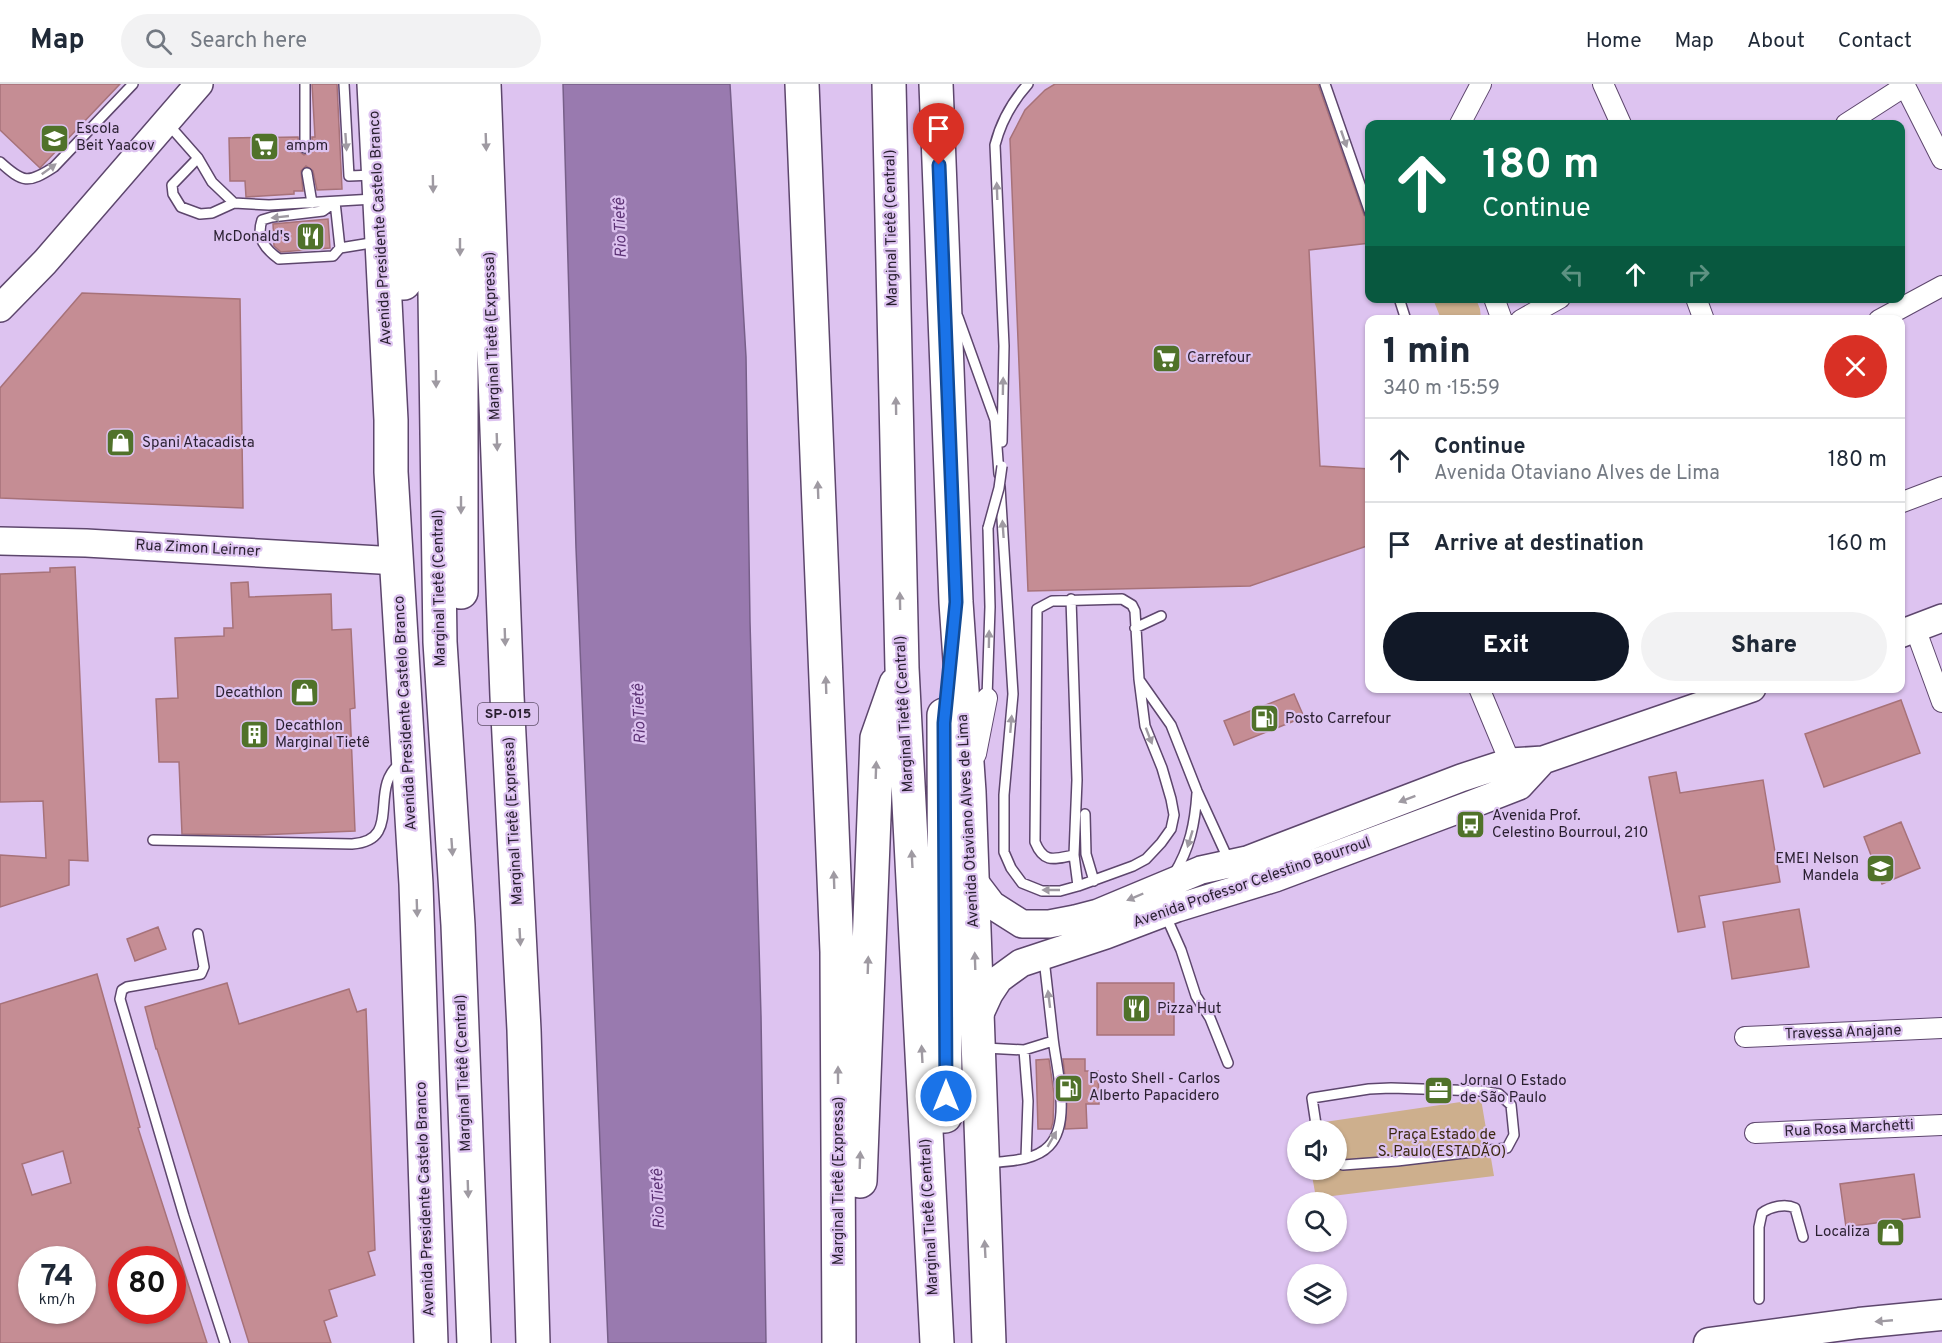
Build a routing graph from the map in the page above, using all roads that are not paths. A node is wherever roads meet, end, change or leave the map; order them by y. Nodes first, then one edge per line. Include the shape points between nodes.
1 (133, 84) edge
2 (200, 84) edge
3 (305, 84) edge
4 (344, 84) edge
5 (374, 84) edge
6 (406, 84) edge
7 (432, 84) edge
8 (461, 84) edge
9 (484, 84) edge
10 (802, 84) edge
11 (889, 84) edge
12 (936, 84) edge
13 (1028, 84) edge
14 (1325, 84) edge
15 (1481, 84) edge
16 (1604, 84) edge
17 (1905, 85) edge
18 (1462, 120) edge
19 (1619, 120) edge
20 (1852, 120) edge
21 (166, 122) junction
22 (1935, 131) edge
23 (305, 148) dead end
24 (198, 158) junction
25 (1942, 159) edge
26 (0, 162) edge
27 (310, 177) dead end
28 (362, 182) junction
29 (1365, 199) edge
30 (312, 202) junction
31 (335, 202) junction
32 (234, 203) junction
33 (381, 242) junction
34 (340, 248) junction
35 (943, 277) junction
36 (1942, 286) edge
37 (1551, 303) edge
38 (0, 308) edge
39 (1530, 315) edge
40 (1888, 315) edge
41 (391, 472) junction
42 (1942, 487) edge
43 (1905, 501) edge
44 (0, 541) edge
45 (396, 561) junction
46 (1071, 599) junction
47 (956, 602) junction
48 (1161, 616) dead end
49 (1942, 618) edge
50 (1135, 628) junction
51 (1908, 631) edge
52 (902, 668) junction
53 (1139, 679) junction
54 (1481, 693) edge
55 (1737, 693) edge
56 (987, 698) joint
57 (1942, 702) edge
58 (408, 759) junction
59 (1514, 774) junction
60 (1197, 791) junction
61 (969, 792) junction
62 (449, 796) junction
63 (1085, 814) dead end
64 (153, 840) dead end
65 (1074, 855) junction
66 (1230, 864) junction
67 (1275, 878) junction
68 (973, 880) junction
69 (1094, 881) junction
70 (1077, 886) junction
71 (1180, 890) junction
72 (1234, 891) junction
73 (1022, 924) junction
74 (198, 934) dead end
75 (1032, 960) junction
76 (1942, 1028) edge
77 (977, 1033) junction
78 (1745, 1037) dead end
79 (1053, 1041) junction
80 (1024, 1050) junction
81 (1228, 1063) dead end
82 (1315, 1120) edge
83 (1942, 1125) edge
84 (1755, 1133) dead end
85 (1026, 1158) junction
86 (981, 1164) junction
87 (1347, 1165) edge
88 (1803, 1237) dead end
89 (1759, 1299) dead end
90 (988, 1307) junction
91 (1942, 1315) edge
92 (936, 1328) edge
93 (424, 1335) edge
94 (225, 1343) edge
95 (474, 1343) edge
96 (533, 1343) edge
97 (839, 1343) edge
98 (847, 1343) edge
99 (989, 1343) edge
100 (1004, 1343) edge
101 (1709, 1343) edge

26 -> 1 lane via 24,180 41,176
2 - 21 main road
3 - 23 lane
4 -> 28 lane
5 - 28 highway, Avenida Presidente Castelo Branco
6 - 41 highway via 404,432
7 -> 62 highway, Marginal Tietê (Central) via 440,630
8 -> 62 highway via 463,722 461,755
9 -> 96 highway, Marginal Tietê (Expressa) / SP-015 via 524,1030
97 -> 10 highway, Marginal Tietê (Expressa) via 837,952
52 -> 11 highway, Marginal Tietê (Central)
12 - 35 highway, Avenida Otaviano Alves de Lima
56 -> 13 lane, bridge via 988,528 1002,466 1004,346 995,146 1000,124
14 -> 29 lane
15 - 18 street
16 - 19 street
17 - 20 street
17 - 22 street
21 - 24 lane
21 - 38 main road
22 - 25 street
24 - 32 lane via 212,182
24 - 32 lane via 172,185 181,207 200,214
27 - 30 lane
28 - 31 lane
28 - 33 highway, Avenida Presidente Castelo Branco
30 - 31 lane
30 - 32 lane
31 - 34 lane
31 -> 34 lane via 323,211 262,220 260,226 266,250 279,259 333,256
33 - 34 lane
33 - 41 highway, Avenida Presidente Castelo Branco
35 - 47 highway, Avenida Otaviano Alves de Lima
70 -> 35 lane via 1042,891 1022,883 1004,852 1004,795 1013,694 995,420
36 - 40 street
37 - 39 street
41 - 45 highway, Avenida Presidente Castelo Branco
42 - 43 street
44 - 45 main road, Rua Zimon Leirner
45 - 58 highway, Avenida Presidente Castelo Branco
46 - 50 lane via 1122,599 1132,605
46 - 65 lane via 1077,780
46 - 65 lane via 1052,601 1037,609 1035,842 1045,858
47 - 61 highway, Avenida Otaviano Alves de Lima
47 - 92 highway via 944,723 946,1096
48 - 50 lane
49 - 51 main road
50 - 53 lane
51 - 57 street
92 -> 52 highway, Marginal Tietê (Central)
98 -> 52 highway via 854,1326 877,738
53 - 60 lane via 1171,725
53 -> 69 lane via 1145,726 1171,799 1171,829 1146,859
54 - 59 street
55 - 59 main road, Avenida Professor Celestino Bourroul via 1543,760
56 - 61 street
58 - 64 lane via 390,773 385,784 383,821 370,841 352,844
58 -> 93 highway, Avenida Presidente Castelo Branco via 416,884
59 -> 66 main road, Avenida Professor Celestino Bourroul via 1461,778
59 - 67 main road, Avenida Professor Celestino Bourroul
60 - 66 lane
60 -> 71 lane via 1192,834 1181,863
61 - 68 highway, Avenida Otaviano Alves de Lima
62 -> 95 highway, Marginal Tietê (Central) via 458,925
63 - 69 lane via 1086,854
65 - 70 lane
66 - 67 main road
66 - 71 main road, Avenida Professor Celestino Bourroul
67 - 72 main road, Avenida Professor Celestino Bourroul
68 - 73 main road via 992,905
77 -> 68 highway, Avenida Otaviano Alves de Lima
69 - 70 lane
71 - 72 main road, Avenida Professor Celestino Bourroul
71 - 72 main road via 1221,879
71 -> 73 main road, Avenida Professor Celestino Bourroul via 1075,920
71 - 75 main road, Avenida Professor Celestino Bourroul
71 - 81 lane via 1181,950 1196,996 1210,1018
73 - 75 main road via 1015,936 1013,953
74 - 94 lane via 204,968 201,974 127,987 120,999
75 - 77 main road, Avenida Professor Celestino Bourroul via 999,979 989,994
79 -> 75 lane
76 - 78 street, Travessa Anajane
77 - 80 lane via 996,1050
77 - 86 highway, Avenida Otaviano Alves de Lima
79 - 80 lane
85 -> 79 lane via 1039,1155 1050,1145 1060,1122 1061,1090
80 - 85 lane via 1028,1101
82 - 87 lane via 1312,1098 1390,1088 1482,1091 1499,1094 1511,1105 1514,1135 1507,1148
83 - 84 street, Rua Rosa Marchetti
85 - 86 lane
90 -> 86 highway, Avenida Otaviano Alves de Lima
88 - 89 lane via 1795,1208 1785,1205 1762,1213
90 - 99 highway, Avenida Otaviano Alves de Lima
90 - 100 main road
91 -> 101 main road

